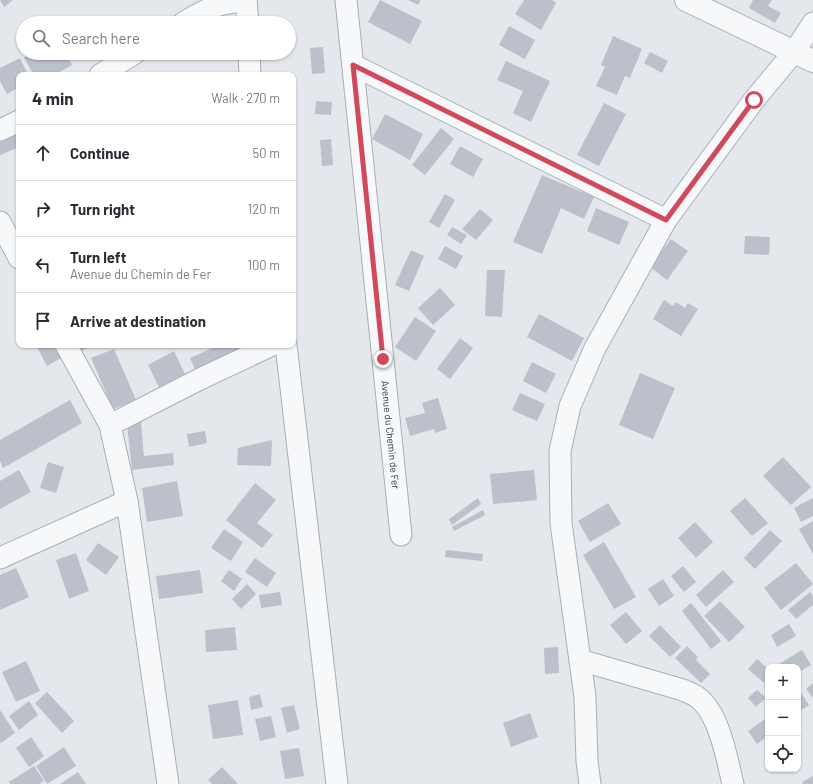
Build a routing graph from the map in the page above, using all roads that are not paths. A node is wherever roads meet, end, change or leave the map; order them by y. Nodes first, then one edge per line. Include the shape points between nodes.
1 (246, 0) edge
2 (346, 0) edge
3 (686, 0) edge
4 (195, 16) edge
5 (247, 16) edge
6 (813, 23) edge
7 (804, 57) edge
8 (125, 60) edge
9 (249, 60) edge
10 (353, 65) junction
11 (105, 72) edge
12 (250, 72) edge
13 (16, 122) edge
14 (0, 130) edge
15 (666, 220) junction
16 (0, 222) edge
17 (16, 252) edge
18 (68, 348) edge
19 (266, 348) edge
20 (286, 348) edge
21 (110, 425) junction
22 (127, 500) junction
23 (401, 535) dead end
24 (0, 558) edge
25 (580, 660) junction
26 (168, 784) edge
27 (337, 784) edge
28 (590, 784) edge
29 (733, 784) edge

1 - 4 street via 224,2
1 - 5 street
2 - 10 street, Avenue du Chemin de Fer
3 - 7 street
6 - 7 street
7 - 15 street via 754,100
8 - 11 street
9 - 12 street
10 - 15 street
10 - 23 street, Avenue du Chemin de Fer
13 - 14 street
15 - 25 street via 595,348 570,406 560,450 561,523
16 - 17 street
18 - 21 street
19 - 21 street
20 - 27 street
21 - 22 street
22 - 24 street
22 - 26 street
25 - 28 street
25 - 29 street via 683,690 698,697 714,717

